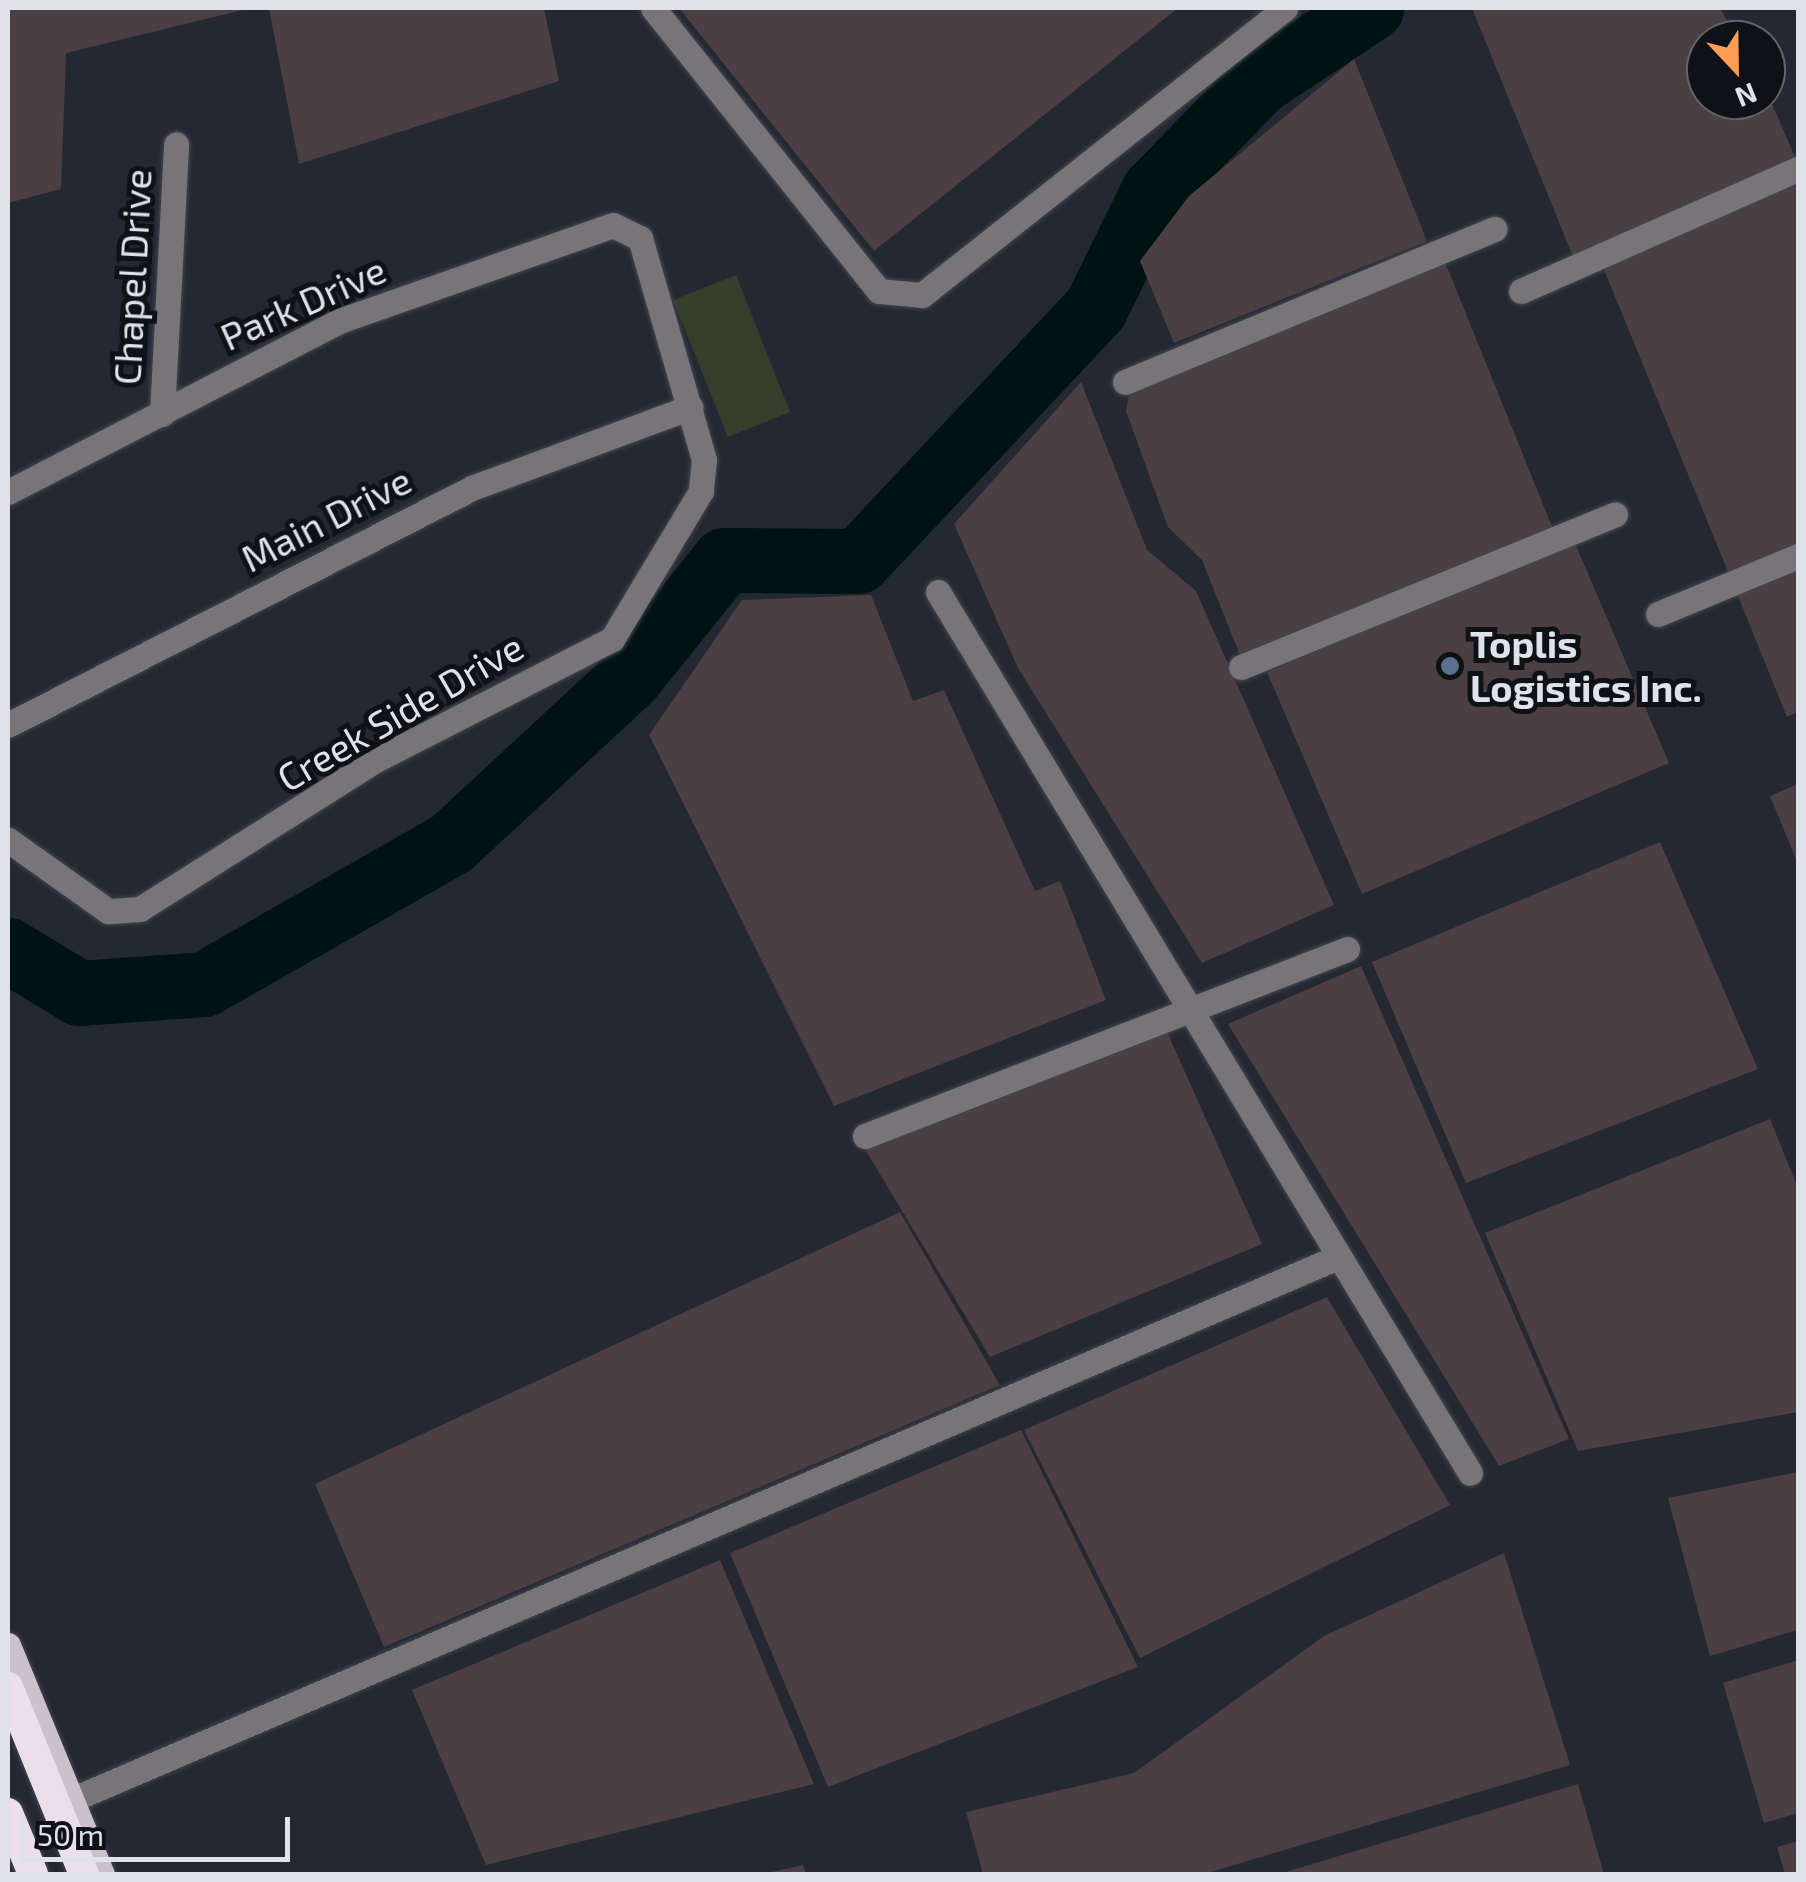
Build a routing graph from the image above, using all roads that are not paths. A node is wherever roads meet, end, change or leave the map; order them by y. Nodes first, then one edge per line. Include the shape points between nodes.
1 (653, 8) edge
2 (1285, 8) edge
3 (176, 144) dead end
4 (1798, 169) edge
5 (1495, 229) dead end
6 (640, 238) joint
7 (1521, 290) dead end
8 (1125, 382) dead end
9 (691, 407) junction
10 (162, 414) junction
11 (8, 492) edge
12 (1615, 514) dead end
13 (1798, 556) edge
14 (938, 592) dead end
15 (1658, 614) dead end
16 (1242, 666) dead end
17 (8, 725) edge
18 (8, 840) edge
19 (1347, 949) dead end
20 (1188, 1011) junction
21 (865, 1136) dead end
22 (1338, 1257) junction
23 (1470, 1473) dead end
24 (8, 1645) edge
25 (8, 1687) edge
26 (71, 1800) junction
27 (8, 1814) edge
28 (8, 1861) edge
29 (13, 1874) edge
30 (33, 1874) edge
31 (84, 1874) edge
32 (102, 1874) edge

1 - 2 street via 879,292 922,295
3 - 10 street, Chapel Drive
4 - 7 street
5 - 8 street
6 - 9 street, Creek Side Drive
6 - 10 street, Park Drive via 613,224 339,321
9 - 17 street, Main Drive via 472,488
9 - 18 street, Creek Side Drive via 701,491 612,639 374,761 140,909 108,910
10 - 11 street, Park Drive
12 - 16 street
13 - 15 street
14 - 20 street
19 - 20 street
20 - 21 street
20 - 22 street
22 - 23 street
22 - 26 street
24 - 26 main road
25 - 31 highway
26 - 32 main road
27 - 30 highway
28 - 29 highway

